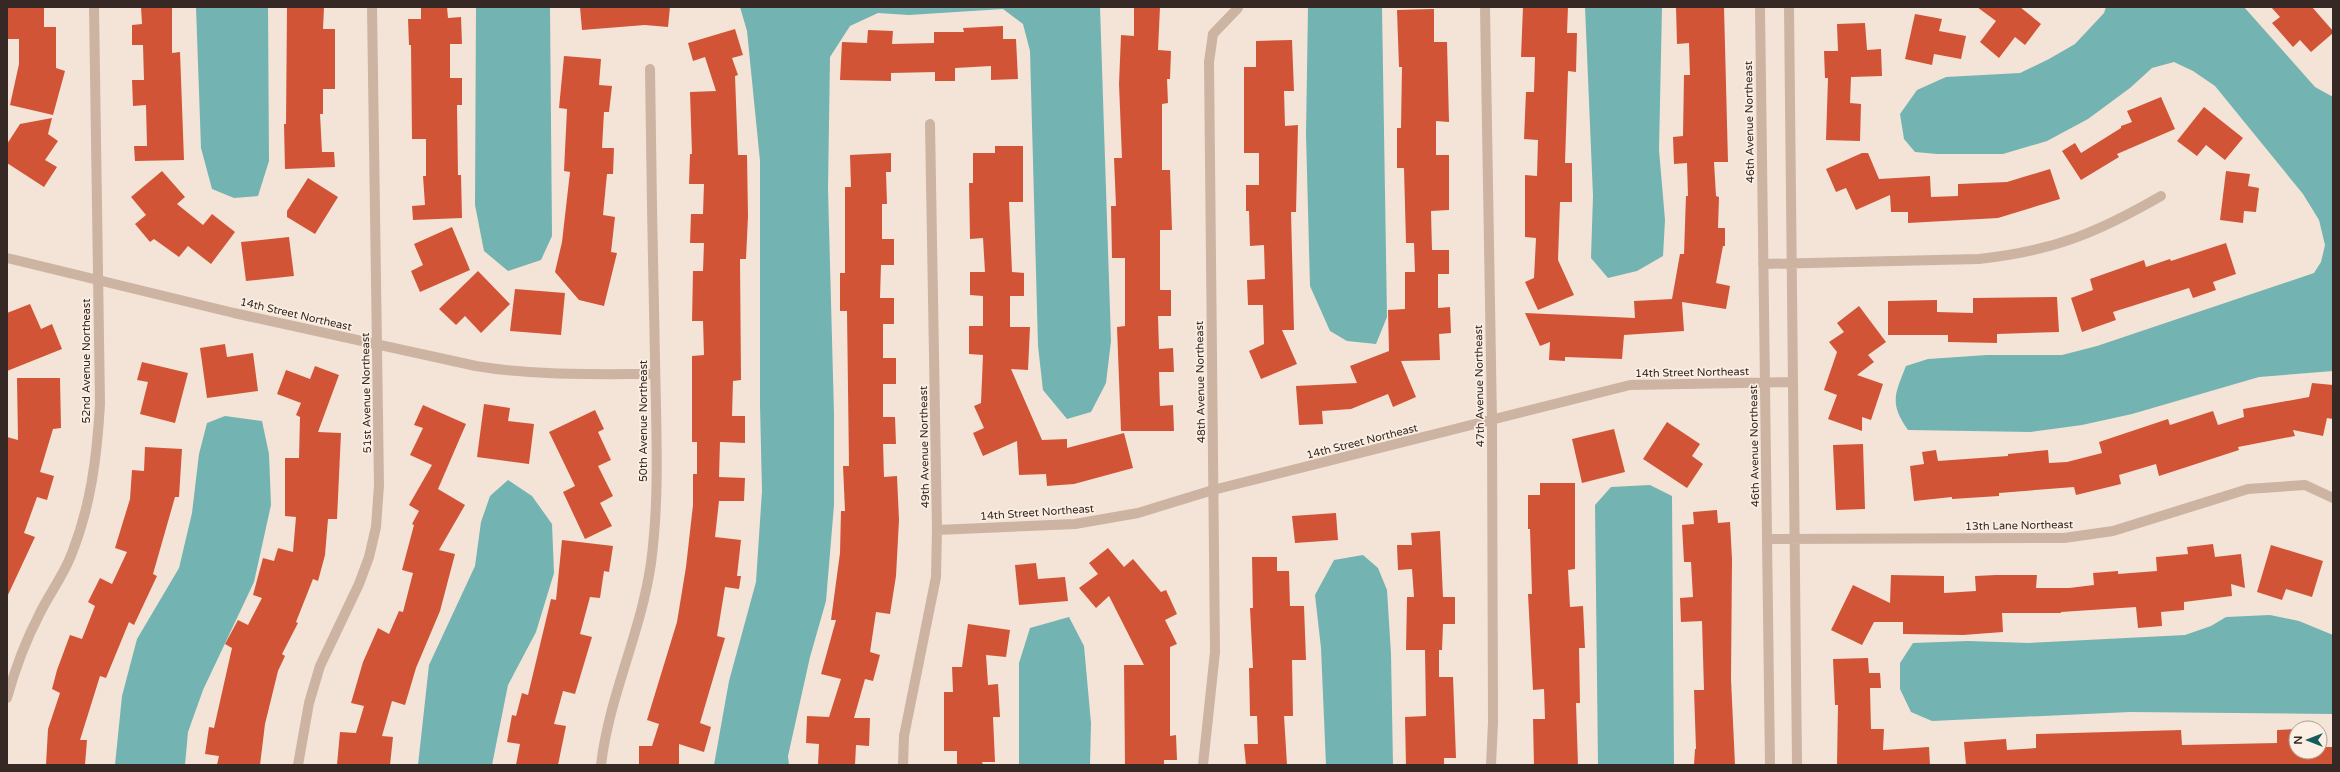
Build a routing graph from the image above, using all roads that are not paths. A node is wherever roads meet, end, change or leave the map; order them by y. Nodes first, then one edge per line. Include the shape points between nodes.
1 (94, 7) edge
2 (372, 7) edge
3 (1485, 7) edge
4 (1760, 7) edge
5 (1789, 7) edge
6 (1238, 8) dead end
7 (650, 69) dead end
8 (930, 124) dead end
9 (2161, 196) dead end
10 (7, 258) edge
11 (1792, 263) junction
12 (1763, 264) junction
13 (98, 279) junction
14 (378, 344) junction
15 (655, 374) junction
16 (1765, 382) junction
17 (1793, 382) junction
18 (1492, 421) junction
19 (1213, 490) junction
20 (2333, 498) edge
21 (937, 530) junction
22 (1767, 539) junction
23 (1795, 539) junction
24 (7, 698) edge
25 (298, 765) edge
26 (601, 765) edge
27 (903, 765) edge
28 (1203, 765) edge
29 (1491, 765) edge
30 (1770, 765) edge
31 (1797, 765) edge

1 - 13 street, 52nd Avenue Northeast
2 - 14 street, 51st Avenue Northeast
3 - 18 street, 47th Avenue Northeast
4 - 12 street, 46th Avenue Northeast
5 - 11 street
6 - 19 street, 48th Avenue Northeast via 1214,34 1209,62
7 - 15 street, 50th Avenue Northeast
8 - 21 street, 49th Avenue Northeast
9 - 11 street via 2114,223 2075,239 2008,256 1979,259
10 - 13 street, 14th Street Northeast
11 - 12 street
11 - 17 street
12 - 16 street, 46th Avenue Northeast
13 - 14 street, 14th Street Northeast
13 - 24 street, 52nd Avenue Northeast via 100,404 92,488 72,556 39,615 21,654
14 - 15 street, 14th Street Northeast via 513,372
14 - 25 street, 51st Avenue Northeast via 379,485 376,527 359,584 320,666 309,703
15 - 26 street, 50th Avenue Northeast via 655,515 651,564 644,604 604,735
16 - 17 street, 14th Street Northeast
16 - 18 street, 14th Street Northeast via 1630,385
16 - 22 street, 46th Avenue Northeast
17 - 23 street
18 - 19 street, 14th Street Northeast
18 - 29 street, 47th Avenue Northeast
19 - 21 street, 14th Street Northeast via 1138,513 1075,524
19 - 28 street, 48th Avenue Northeast via 1216,652
20 - 23 street, 13th Lane Northeast via 2305,485 2248,489 2113,531 2064,538
21 - 27 street, 49th Avenue Northeast via 936,577 904,736
22 - 23 street, 13th Lane Northeast
22 - 30 street, 46th Avenue Northeast
23 - 31 street

